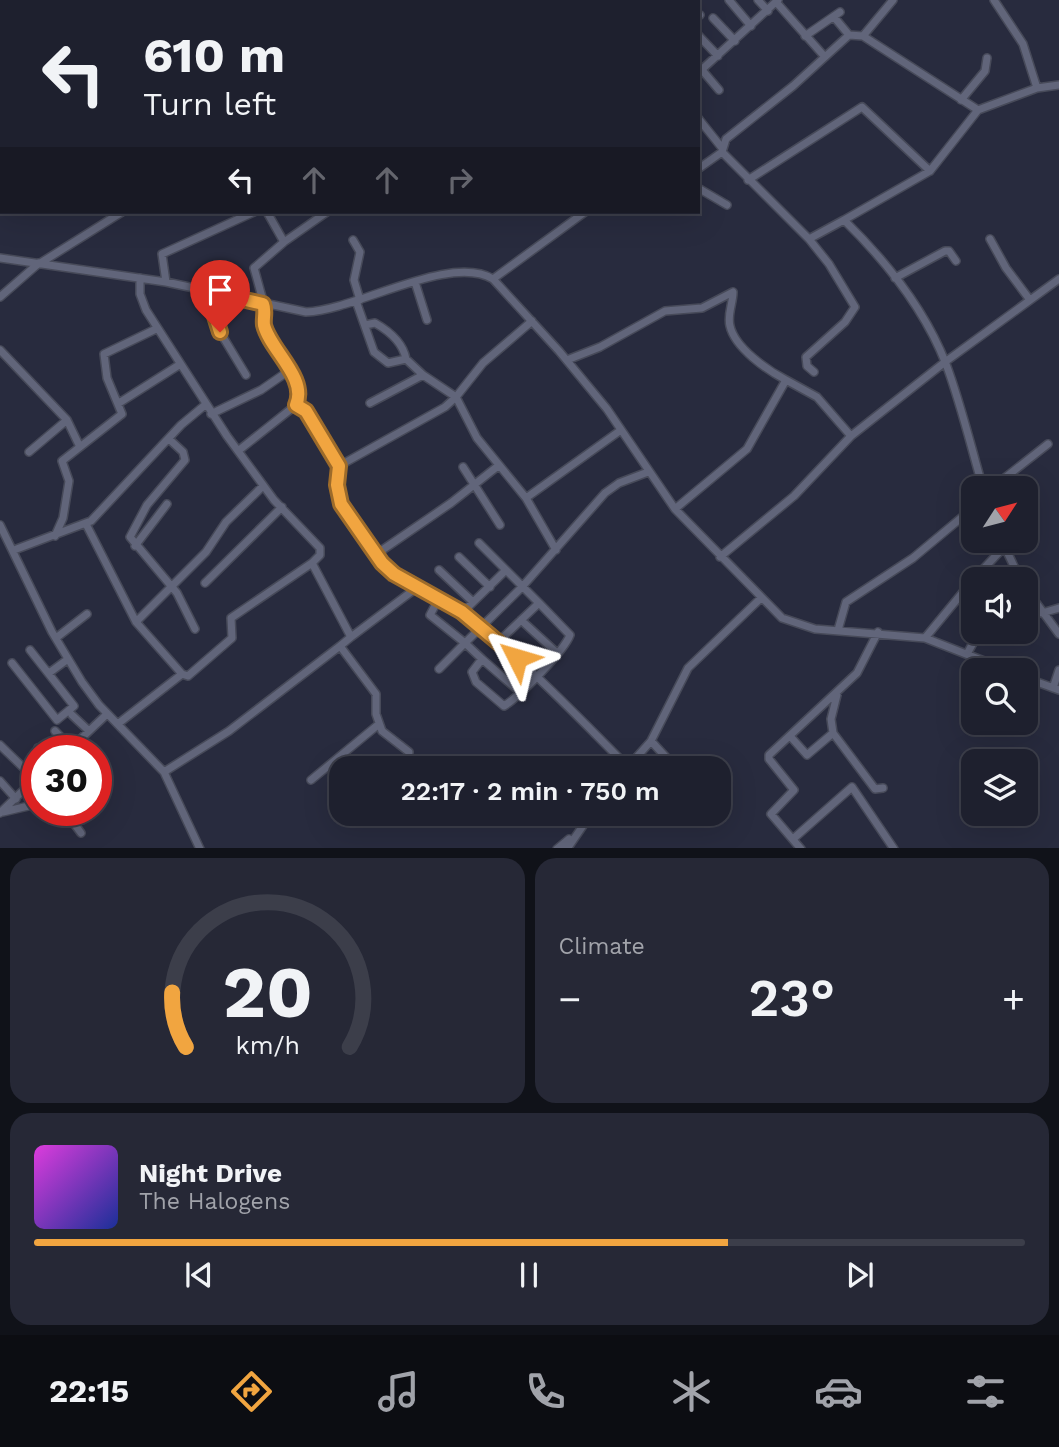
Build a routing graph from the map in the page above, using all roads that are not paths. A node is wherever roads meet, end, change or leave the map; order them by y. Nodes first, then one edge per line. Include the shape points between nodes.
1 (729, 0) edge
2 (758, 0) edge
3 (893, 0) edge
4 (994, 0) edge
5 (777, 1) edge
6 (768, 11) junction
7 (713, 18) dead end
8 (751, 26) junction
9 (849, 35) junction
10 (805, 36) junction
11 (863, 36) junction
12 (700, 37) edge
13 (735, 41) junction
14 (718, 56) junction
15 (825, 57) junction
16 (987, 58) dead end
17 (700, 71) edge
18 (700, 73) edge
19 (1059, 85) edge
20 (1037, 88) junction
21 (719, 90) dead end
22 (961, 100) junction
23 (978, 110) junction
24 (700, 121) edge
25 (722, 150) junction
26 (700, 167) edge
27 (930, 171) junction
28 (748, 180) junction
29 (700, 189) edge
30 (727, 205) dead end
31 (119, 214) edge
32 (250, 214) edge
33 (268, 214) edge
34 (324, 214) edge
35 (583, 214) edge
36 (844, 220) junction
37 (809, 239) junction
38 (990, 239) dead end
39 (353, 240) dead end
40 (284, 242) junction
41 (0, 258) edge
42 (956, 261) dead end
43 (40, 262) junction
44 (140, 278) junction
45 (895, 278) junction
46 (493, 279) junction
47 (1059, 279) edge
48 (166, 282) junction
49 (415, 282) junction
50 (207, 291) junction
51 (0, 297) edge
52 (358, 300) junction
53 (1030, 300) junction
54 (263, 304) junction
55 (427, 320) dead end
56 (532, 321) junction
57 (365, 325) junction
58 (156, 328) junction
59 (0, 350) edge
60 (406, 359) junction
61 (567, 360) junction
62 (945, 362) junction
63 (179, 365) junction
64 (289, 370) junction
65 (814, 372) dead end
66 (246, 375) dead end
67 (423, 375) junction
68 (786, 380) junction
69 (456, 397) junction
70 (119, 403) junction
71 (370, 403) dead end
72 (205, 405) junction
73 (296, 405) junction
74 (211, 414) junction
75 (67, 419) junction
76 (621, 430) junction
77 (851, 436) junction
78 (169, 439) junction
79 (1048, 444) dead end
80 (80, 447) junction
81 (238, 451) junction
82 (29, 452) dead end
83 (339, 466) junction
84 (498, 466) junction
85 (463, 467) dead end
86 (648, 472) junction
87 (979, 476) edge
88 (1007, 476) edge
89 (263, 486) junction
90 (475, 486) junction
91 (526, 498) junction
92 (167, 504) dead end
93 (282, 507) junction
94 (675, 509) junction
95 (961, 519) edge
96 (86, 524) junction
97 (0, 525) edge
98 (500, 525) dead end
99 (55, 536) junction
100 (480, 543) dead end
101 (135, 546) junction
102 (14, 550) junction
103 (555, 550) junction
104 (996, 553) edge
105 (375, 555) junction
106 (459, 557) dead end
107 (720, 557) junction
108 (312, 563) junction
109 (984, 567) edge
110 (439, 570) dead end
111 (506, 570) junction
112 (205, 583) dead end
113 (172, 586) junction
114 (419, 586) junction
115 (489, 587) junction
116 (522, 587) junction
117 (961, 594) edge
118 (439, 598) junction
119 (761, 598) junction
120 (473, 602) junction
121 (539, 603) junction
122 (1038, 607) edge
123 (1059, 608) edge
124 (462, 612) junction
125 (1042, 613) junction
126 (87, 614) dead end
127 (521, 620) junction
128 (136, 622) junction
129 (480, 627) junction
130 (195, 629) dead end
131 (838, 630) junction
132 (878, 632) junction
133 (1058, 633) edge
134 (351, 637) junction
135 (56, 638) junction
136 (925, 638) junction
137 (465, 643) junction
138 (497, 643) junction
139 (972, 644) edge
140 (340, 646) junction
141 (30, 650) dead end
142 (557, 653) junction
143 (967, 654) junction
144 (977, 658) edge
145 (68, 659) junction
146 (482, 659) junction
147 (12, 663) dead end
148 (439, 669) dead end
149 (1059, 670) edge
150 (49, 673) junction
151 (182, 674) junction
152 (536, 674) junction
153 (1038, 682) edge
154 (1056, 689) edge
155 (520, 692) junction
156 (837, 694) junction
157 (107, 714) junction
158 (72, 715) dead end
159 (118, 723) junction
160 (379, 724) junction
161 (55, 730) dead end
162 (89, 731) junction
163 (833, 733) junction
164 (59, 735) edge
165 (85, 735) edge
166 (790, 736) junction
167 (650, 741) junction
168 (0, 745) edge
169 (408, 756) edge
170 (616, 756) edge
171 (638, 756) edge
172 (665, 756) edge
173 (21, 765) edge
174 (164, 772) junction
175 (311, 780) dead end
176 (0, 781) edge
177 (883, 788) dead end
178 (21, 794) edge
179 (16, 799) junction
180 (21, 808) edge
181 (1, 812) edge
182 (76, 826) edge
183 (582, 826) edge
184 (81, 833) dead end
185 (573, 837) junction
186 (793, 839) junction
187 (200, 848) edge
188 (558, 848) edge
189 (568, 848) edge
190 (800, 848) edge
191 (893, 848) edge

1 - 8 street
2 - 6 street
3 - 11 street
4 - 20 street via 1023,44
5 - 6 street
5 - 10 street
6 - 8 street
7 - 13 street
8 - 13 street
9 - 10 street via 837,15
9 - 11 street
9 - 15 street
10 - 15 street
11 - 22 street
12 - 14 street
13 - 14 street
14 - 17 street
15 - 25 street via 726,139
16 - 22 street via 985,71
18 - 21 street
19 - 20 street
20 - 23 street
22 - 23 street
23 - 27 street
24 - 25 street
25 - 26 street
25 - 28 street
27 - 28 street via 862,107
27 - 36 street
28 - 37 street
29 - 30 street
31 - 43 street
32 - 48 street via 162,254
33 - 40 street
34 - 40 street
35 - 46 street
36 - 37 street
36 - 45 street
37 - 65 street via 855,307 806,357
38 - 53 street
39 - 52 street via 360,253 354,280
40 - 54 street via 254,266
41 - 43 street
42 - 45 street via 945,251
43 - 44 street
43 - 51 street
44 - 48 street
44 - 58 street via 142,301
45 - 62 street
46 - 49 street via 463,271
46 - 56 street
47 - 53 street
48 - 50 street
49 - 52 street
49 - 55 street
50 - 54 street
50 - 66 street via 220,332
52 - 54 street via 318,312
52 - 57 street
53 - 62 street
54 - 64 street via 264,324
56 - 61 street
56 - 69 street via 483,363
57 - 60 street via 375,323 391,334
57 - 60 street via 374,352 383,361
58 - 63 street
58 - 70 street via 104,354 107,378
59 - 75 street
60 - 67 street
61 - 68 street via 666,311 702,308 733,292 732,331 762,366
61 - 76 street
62 - 77 street
62 - 87 street
63 - 70 street
63 - 72 street
64 - 73 street via 298,393
64 - 74 street
67 - 69 street
67 - 71 street
68 - 77 street via 817,397
68 - 94 street via 747,449
69 - 83 street
69 - 84 street
70 - 80 street via 121,416
72 - 74 street
72 - 78 street
73 - 81 street
73 - 83 street via 306,411
74 - 81 street
75 - 80 street
75 - 82 street
76 - 86 street
76 - 91 street
77 - 107 street via 794,496
78 - 96 street
78 - 101 street via 185,460 155,492 136,522 130,534
79 - 88 street
80 - 99 street via 62,461 69,481 64,518
81 - 89 street
83 - 105 street via 341,504
84 - 90 street
84 - 91 street
85 - 90 street
86 - 94 street
86 - 103 street via 605,493
89 - 93 street
89 - 113 street
90 - 98 street
90 - 105 street
91 - 103 street
92 - 101 street
93 - 108 street via 320,548
93 - 112 street
94 - 107 street
95 - 131 street via 913,558 846,602
96 - 99 street
96 - 128 street
97 - 102 street
99 - 102 street
100 - 111 street
101 - 113 street
102 - 135 street
103 - 116 street
104 - 109 street
105 - 114 street via 394,574
106 - 115 street
107 - 119 street
108 - 134 street
108 - 151 street via 231,618 232,638 191,674
110 - 120 street
111 - 115 street
111 - 116 street
113 - 128 street
113 - 130 street
114 - 118 street
114 - 134 street
115 - 120 street
116 - 121 street
116 - 129 street
117 - 136 street
118 - 124 street
118 - 137 street via 430,615
119 - 131 street via 790,623
119 - 167 street via 688,668
120 - 124 street
121 - 127 street
121 - 142 street via 570,635
122 - 125 street
123 - 125 street
124 - 129 street
125 - 133 street
126 - 135 street
127 - 138 street
127 - 142 street
128 - 151 street
129 - 137 street
129 - 138 street
131 - 132 street
132 - 136 street
132 - 156 street via 865,662
134 - 140 street
135 - 145 street
136 - 143 street
137 - 146 street
137 - 148 street
138 - 152 street
139 - 143 street
140 - 160 street via 376,694
140 - 174 street via 229,731
141 - 150 street
142 - 152 street
143 - 144 street
145 - 150 street
145 - 157 street
146 - 155 street
146 - 155 street via 472,676 501,704 506,705
147 - 150 street via 57,720 74,706
149 - 154 street
151 - 159 street
152 - 155 street
152 - 170 street
153 - 154 street
156 - 163 street
156 - 166 street
157 - 159 street
157 - 162 street
158 - 162 street
159 - 174 street
160 - 169 street
160 - 175 street
161 - 164 street
162 - 165 street
163 - 166 street via 807,755
163 - 177 street via 874,789
166 - 186 street via 768,758 794,790 771,814
167 - 171 street
167 - 172 street
168 - 173 street
174 - 187 street
176 - 179 street
178 - 179 street
179 - 181 street
180 - 181 street
182 - 184 street
183 - 185 street
185 - 188 street
185 - 189 street
186 - 190 street
186 - 191 street via 852,786

